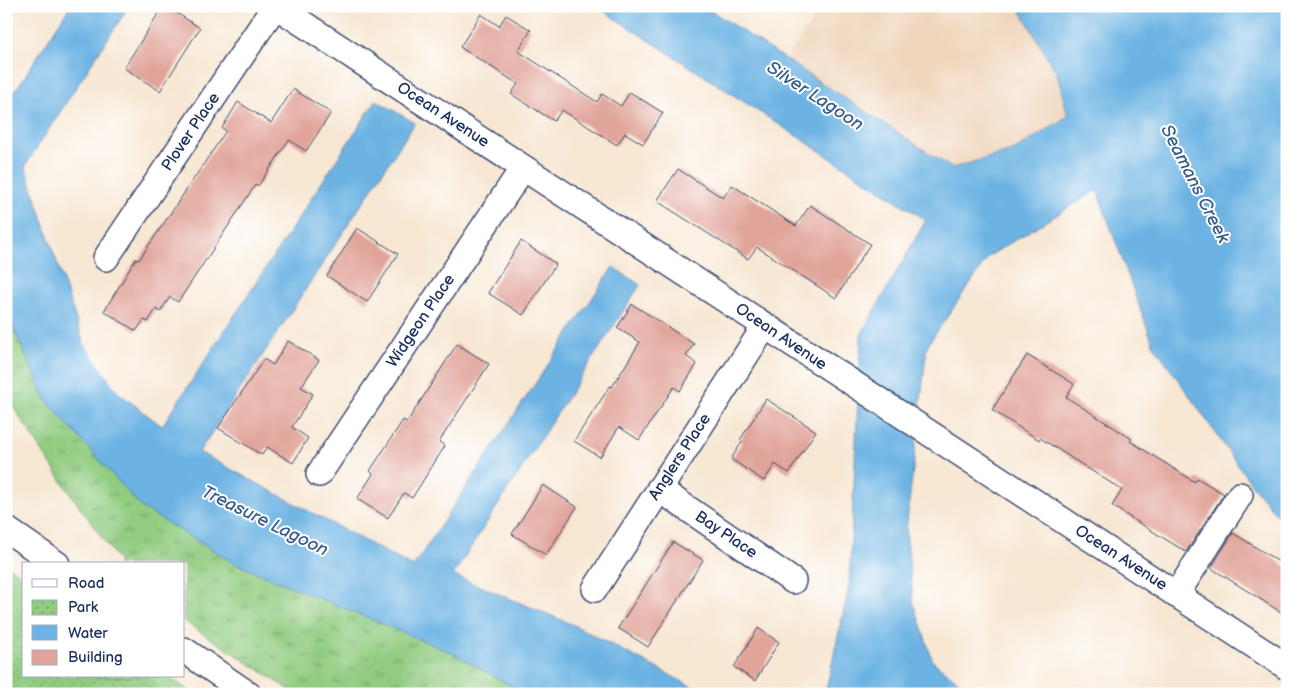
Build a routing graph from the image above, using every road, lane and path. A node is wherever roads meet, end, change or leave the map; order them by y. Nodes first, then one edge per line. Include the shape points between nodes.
1 (276, 6) edge
2 (523, 168) junction
3 (106, 258) dead end
4 (765, 326) junction
5 (319, 474) dead end
6 (659, 489) junction
7 (1240, 495) dead end
8 (6, 529) edge
9 (54, 562) edge
10 (793, 581) dead end
11 (595, 589) dead end
12 (1176, 594) junction
13 (185, 651) edge
14 (1287, 668) edge
15 (248, 694) edge

1 - 2 street, Ocean Avenue
1 - 3 street, Plover Place
2 - 4 street, Ocean Avenue
2 - 5 street, Widgeon Place
4 - 6 street, Anglers Place
4 - 12 street, Ocean Avenue
6 - 10 street, Bay Place
6 - 11 street, Anglers Place
7 - 12 street
8 - 9 street
12 - 14 street, Ocean Avenue
13 - 15 street

